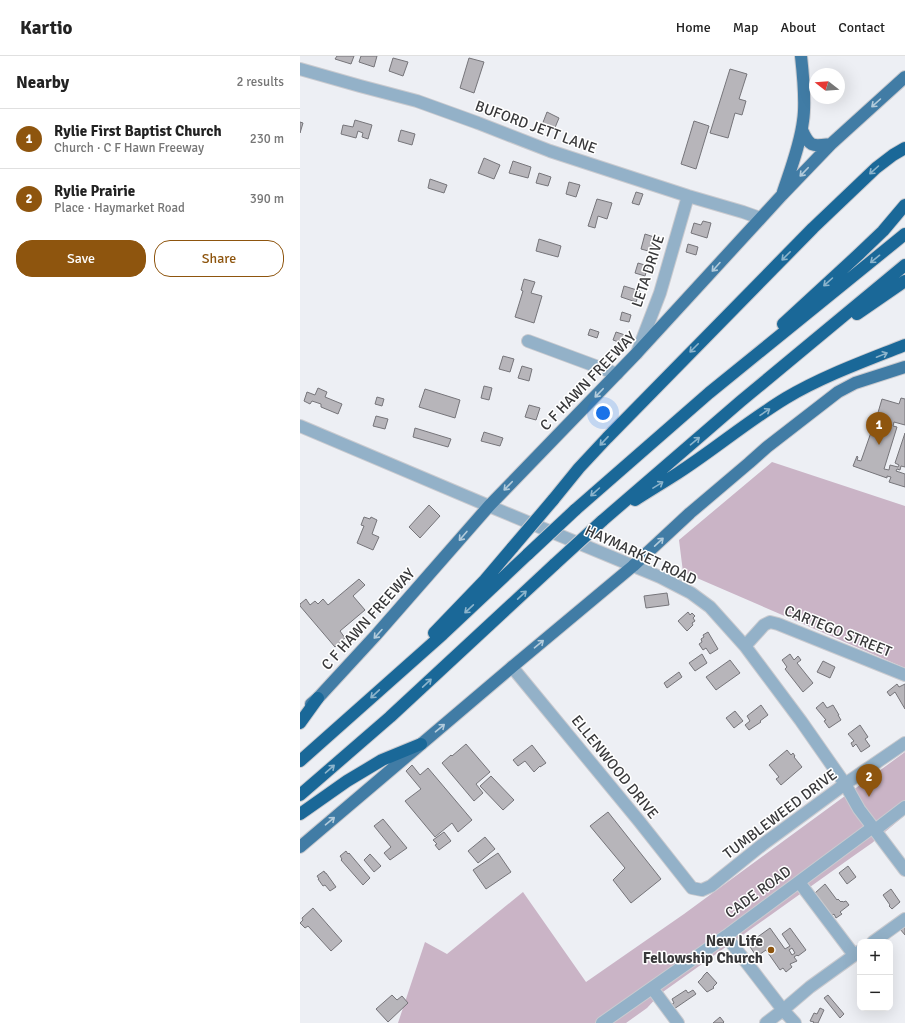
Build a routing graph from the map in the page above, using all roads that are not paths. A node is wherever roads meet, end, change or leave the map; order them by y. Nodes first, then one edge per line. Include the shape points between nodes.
1 (801, 56) edge
2 (300, 69) edge
3 (905, 77) edge
4 (802, 130) junction
5 (832, 144) junction
6 (905, 148) edge
7 (782, 195) junction
8 (688, 196) junction
9 (905, 205) edge
10 (760, 218) junction
11 (905, 234) edge
12 (905, 265) edge
13 (905, 281) edge
14 (528, 341) dead end
15 (905, 345) edge
16 (636, 354) junction
17 (799, 354) junction
18 (905, 367) edge
19 (617, 374) junction
20 (709, 393) junction
21 (300, 426) edge
22 (489, 506) junction
23 (602, 521) junction
24 (633, 566) junction
25 (745, 646) junction
26 (512, 667) junction
27 (404, 668) junction
28 (905, 675) edge
29 (318, 698) junction
30 (300, 714) edge
31 (300, 723) edge
32 (905, 743) edge
33 (421, 744) junction
34 (300, 761) edge
35 (845, 784) junction
36 (300, 795) edge
37 (905, 807) edge
38 (300, 814) edge
39 (874, 828) junction
40 (300, 847) edge
41 (905, 870) edge
42 (799, 882) junction
43 (692, 888) joint
44 (905, 919) edge
45 (726, 936) junction
46 (877, 939) edge
47 (857, 953) edge
48 (652, 988) junction
49 (783, 1010) junction
50 (602, 1023) edge
51 (678, 1023) edge
52 (766, 1023) edge
53 (795, 1023) edge

1 - 4 main road via 804,94
2 - 8 street, BUFORD JETT LANE via 417,101 550,152
3 -> 5 main road, C F HAWN FREEWAY
4 - 5 main road via 806,141 815,146
4 - 7 main road
5 -> 7 main road, C F HAWN FREEWAY
6 -> 27 highway, bridge via 876,168 813,228 606,438 485,580 438,628
7 - 10 main road, C F HAWN FREEWAY
8 - 10 street, BUFORD JETT LANE
8 - 16 street, LETA DRIVE via 660,293
9 -> 20 highway via 864,250
10 -> 16 main road, C F HAWN FREEWAY
11 -> 20 highway
12 - 17 highway
13 - 17 highway
14 - 19 street
23 -> 15 highway via 679,473 786,398 815,382
16 - 19 main road, C F HAWN FREEWAY
23 -> 17 highway
24 -> 18 main road via 767,447 838,392 855,382
19 -> 22 main road, C F HAWN FREEWAY
20 -> 27 highway, bridge via 575,510
21 - 22 street, HAYMARKET ROAD
22 - 24 street, HAYMARKET ROAD
22 -> 29 main road, C F HAWN FREEWAY via 376,636
36 -> 23 highway, bridge via 390,717
24 - 25 street, HAYMARKET ROAD via 691,593 710,607
26 -> 24 main road
25 - 28 street, CARTEGO STREET via 770,622
25 - 35 street, HAYMARKET ROAD
33 -> 26 main road
26 - 43 street, ELLENWOOD DRIVE
27 -> 34 highway
29 - 30 main road, C F HAWN FREEWAY
29 - 31 highway
32 - 35 street, TUMBLEWEED DRIVE
33 - 38 highway via 382,760
40 -> 33 main road
35 - 39 street, HAYMARKET ROAD via 859,809
35 - 43 street, TUMBLEWEED DRIVE via 711,886 702,890
37 - 39 street, CADE ROAD
39 - 41 street, HAYMARKET ROAD
39 - 42 street, CADE ROAD
42 - 45 street, CADE ROAD
42 - 47 street
44 - 46 street
45 - 48 street, CADE ROAD
45 - 49 street
47 - 49 street
48 - 50 street, CADE ROAD
48 - 51 street
49 - 52 street
49 - 53 street

